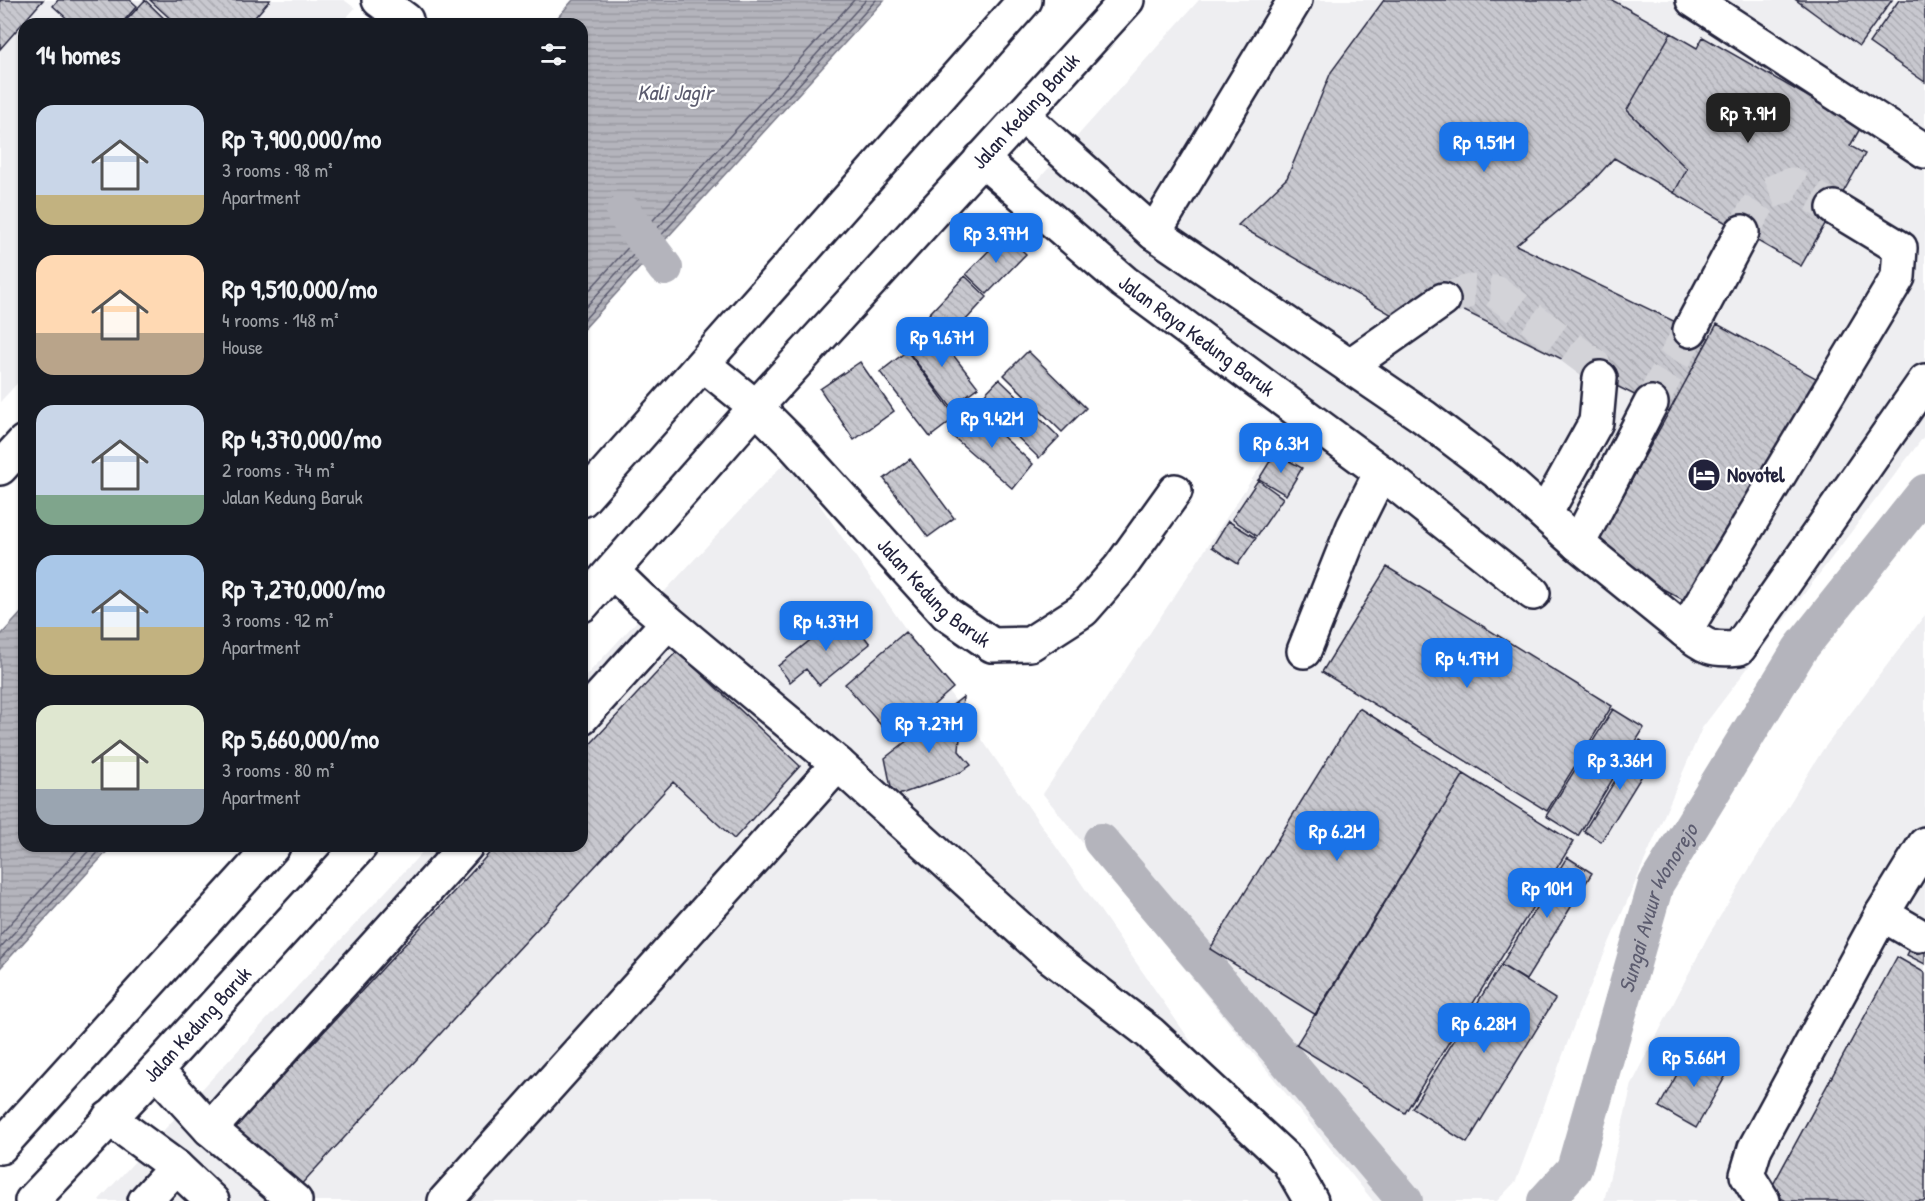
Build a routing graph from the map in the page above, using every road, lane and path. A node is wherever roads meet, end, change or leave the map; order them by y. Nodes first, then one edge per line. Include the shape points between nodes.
1 (379, 0) edge
2 (1024, 0) edge
3 (1127, 0) edge
4 (1295, 0) edge
5 (1693, 0) edge
6 (411, 15) edge
7 (1023, 116) junction
8 (1925, 151) edge
9 (981, 159) junction
10 (1834, 208) tunnel mouth
11 (1742, 232) tunnel mouth
12 (1154, 233) junction
13 (1443, 300) tunnel mouth
14 (1690, 330) tunnel mouth
15 (703, 364) junction
16 (1348, 366) junction
17 (1600, 378) tunnel mouth
18 (1925, 381) edge
19 (1652, 403) tunnel mouth
20 (756, 407) junction
21 (18, 448) edge
22 (0, 468) edge
23 (1381, 472) junction
24 (1175, 491) dead end
25 (588, 493) edge
26 (1545, 514) junction
27 (1578, 544) junction
28 (613, 572) junction
29 (1533, 593) dead end
30 (588, 599) edge
31 (668, 622) junction
32 (1685, 631) junction
33 (1304, 651) dead end
34 (588, 710) edge
35 (838, 764) junction
36 (1925, 844) edge
37 (268, 852) edge
38 (355, 852) edge
39 (461, 852) edge
40 (1881, 914) junction
41 (1918, 935) dead end
42 (156, 1070) junction
43 (109, 1118) junction
44 (210, 1129) junction
45 (0, 1147) edge
46 (176, 1167) junction
47 (32, 1201) edge
48 (145, 1201) edge
49 (212, 1201) edge
50 (296, 1201) edge
51 (445, 1201) edge
52 (1311, 1201) edge
53 (1762, 1201) edge

1 - 6 main road
2 - 15 main road
3 - 7 main road, Jalan Kedung Baruk
4 - 12 main road
5 - 8 main road
7 - 9 main road, Jalan Kedung Baruk
7 - 12 main road
9 - 20 main road, Jalan Kedung Baruk
9 - 23 main road, Jalan Raya Kedung Baruk via 1124,282
10 - 32 main road via 1900,248 1898,277
11 - 14 main road
12 - 16 main road
13 - 16 main road
15 - 20 main road, Jalan Kedung Baruk
15 - 25 main road
16 - 26 main road via 1424,417
17 - 26 main road via 1596,422
18 - 32 main road via 1739,648 1719,650 1703,645
19 - 27 main road
20 - 24 main road, Jalan Kedung Baruk via 947,614 992,645 1030,644 1083,610 1119,569
20 - 28 main road, Jalan Kedung Baruk
21 - 22 main road
23 - 29 main road, Jalan Raya Kedung Baruk
23 - 33 main road via 1353,528
26 - 27 main road
27 - 32 main road
28 - 30 main road, Jalan Kedung Baruk
28 - 31 main road
31 - 34 main road
31 - 35 main road
35 - 51 main road
35 - 52 main road via 1050,956 1150,1033 1288,1161
36 - 40 main road
37 - 45 main road
38 - 42 main road, Jalan Kedung Baruk
39 - 44 main road
40 - 41 main road
40 - 53 main road via 1755,1148 1747,1175
42 - 43 main road, Jalan Kedung Baruk
42 - 44 main road
43 - 46 main road
43 - 47 main road, Jalan Kedung Baruk
44 - 50 main road
46 - 48 main road
46 - 49 main road

